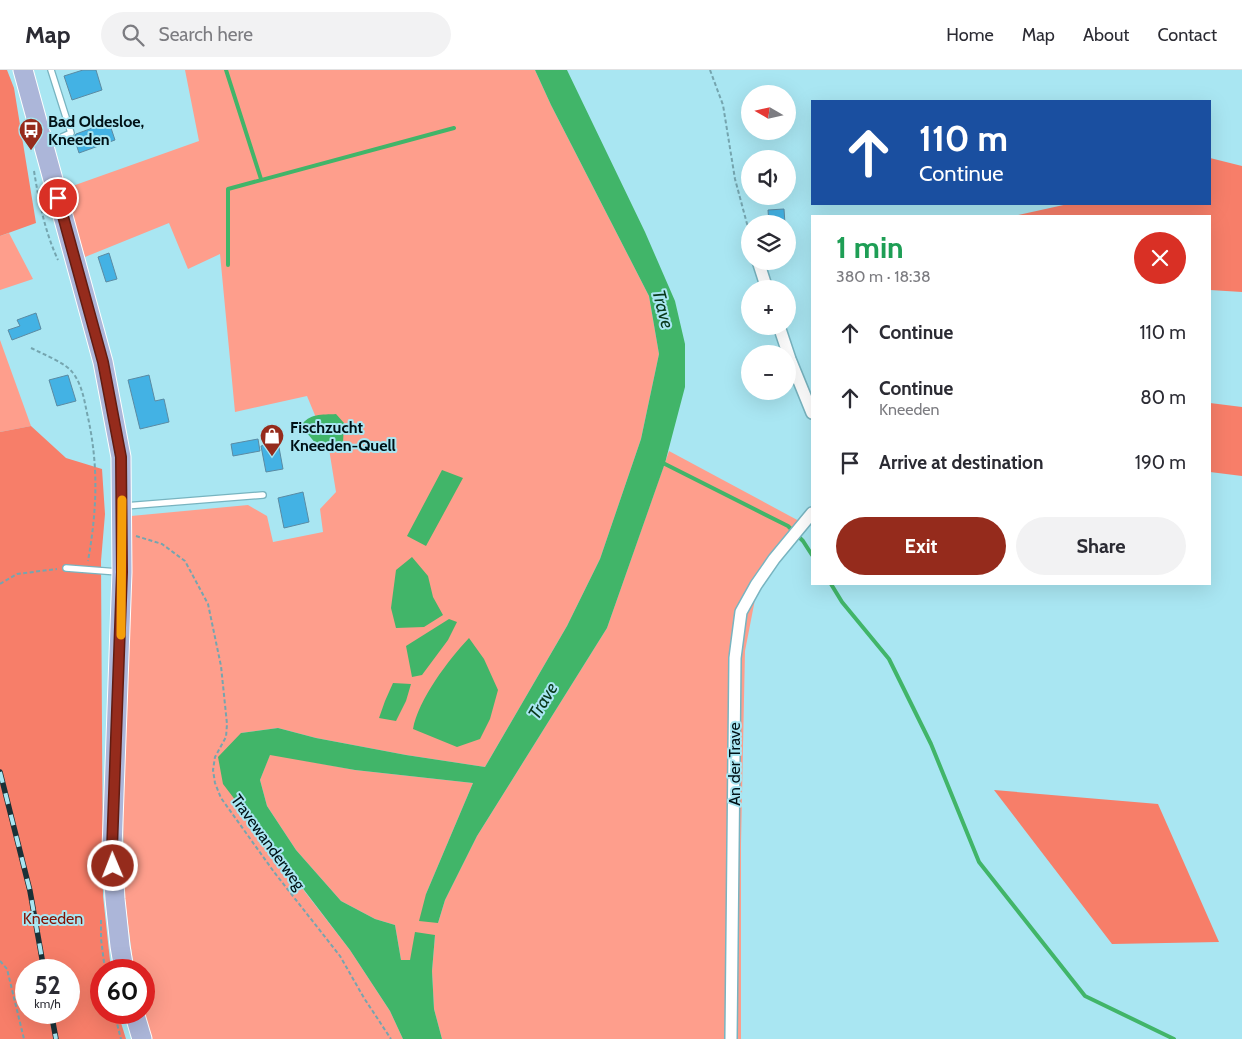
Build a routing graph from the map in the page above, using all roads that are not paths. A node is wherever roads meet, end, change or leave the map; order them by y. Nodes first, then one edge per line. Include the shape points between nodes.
1 (23, 70) edge
2 (51, 70) edge
3 (44, 145) junction
4 (782, 335) edge
5 (811, 412) edge
6 (264, 495) dead end
7 (122, 506) junction
8 (811, 514) edge
9 (66, 568) road end
10 (122, 572) junction
11 (122, 959) edge
12 (138, 1024) edge
13 (142, 1039) edge
14 (731, 1039) edge

1 - 3 main road
2 - 3 lane via 71,133
3 - 7 main road via 103,362 121,457
4 - 5 street
6 - 7 lane
7 - 10 main road
8 - 14 street, An der Trave via 774,559 741,612 735,658
9 - 10 lane
10 - 11 main road via 112,849
12 - 13 main road

